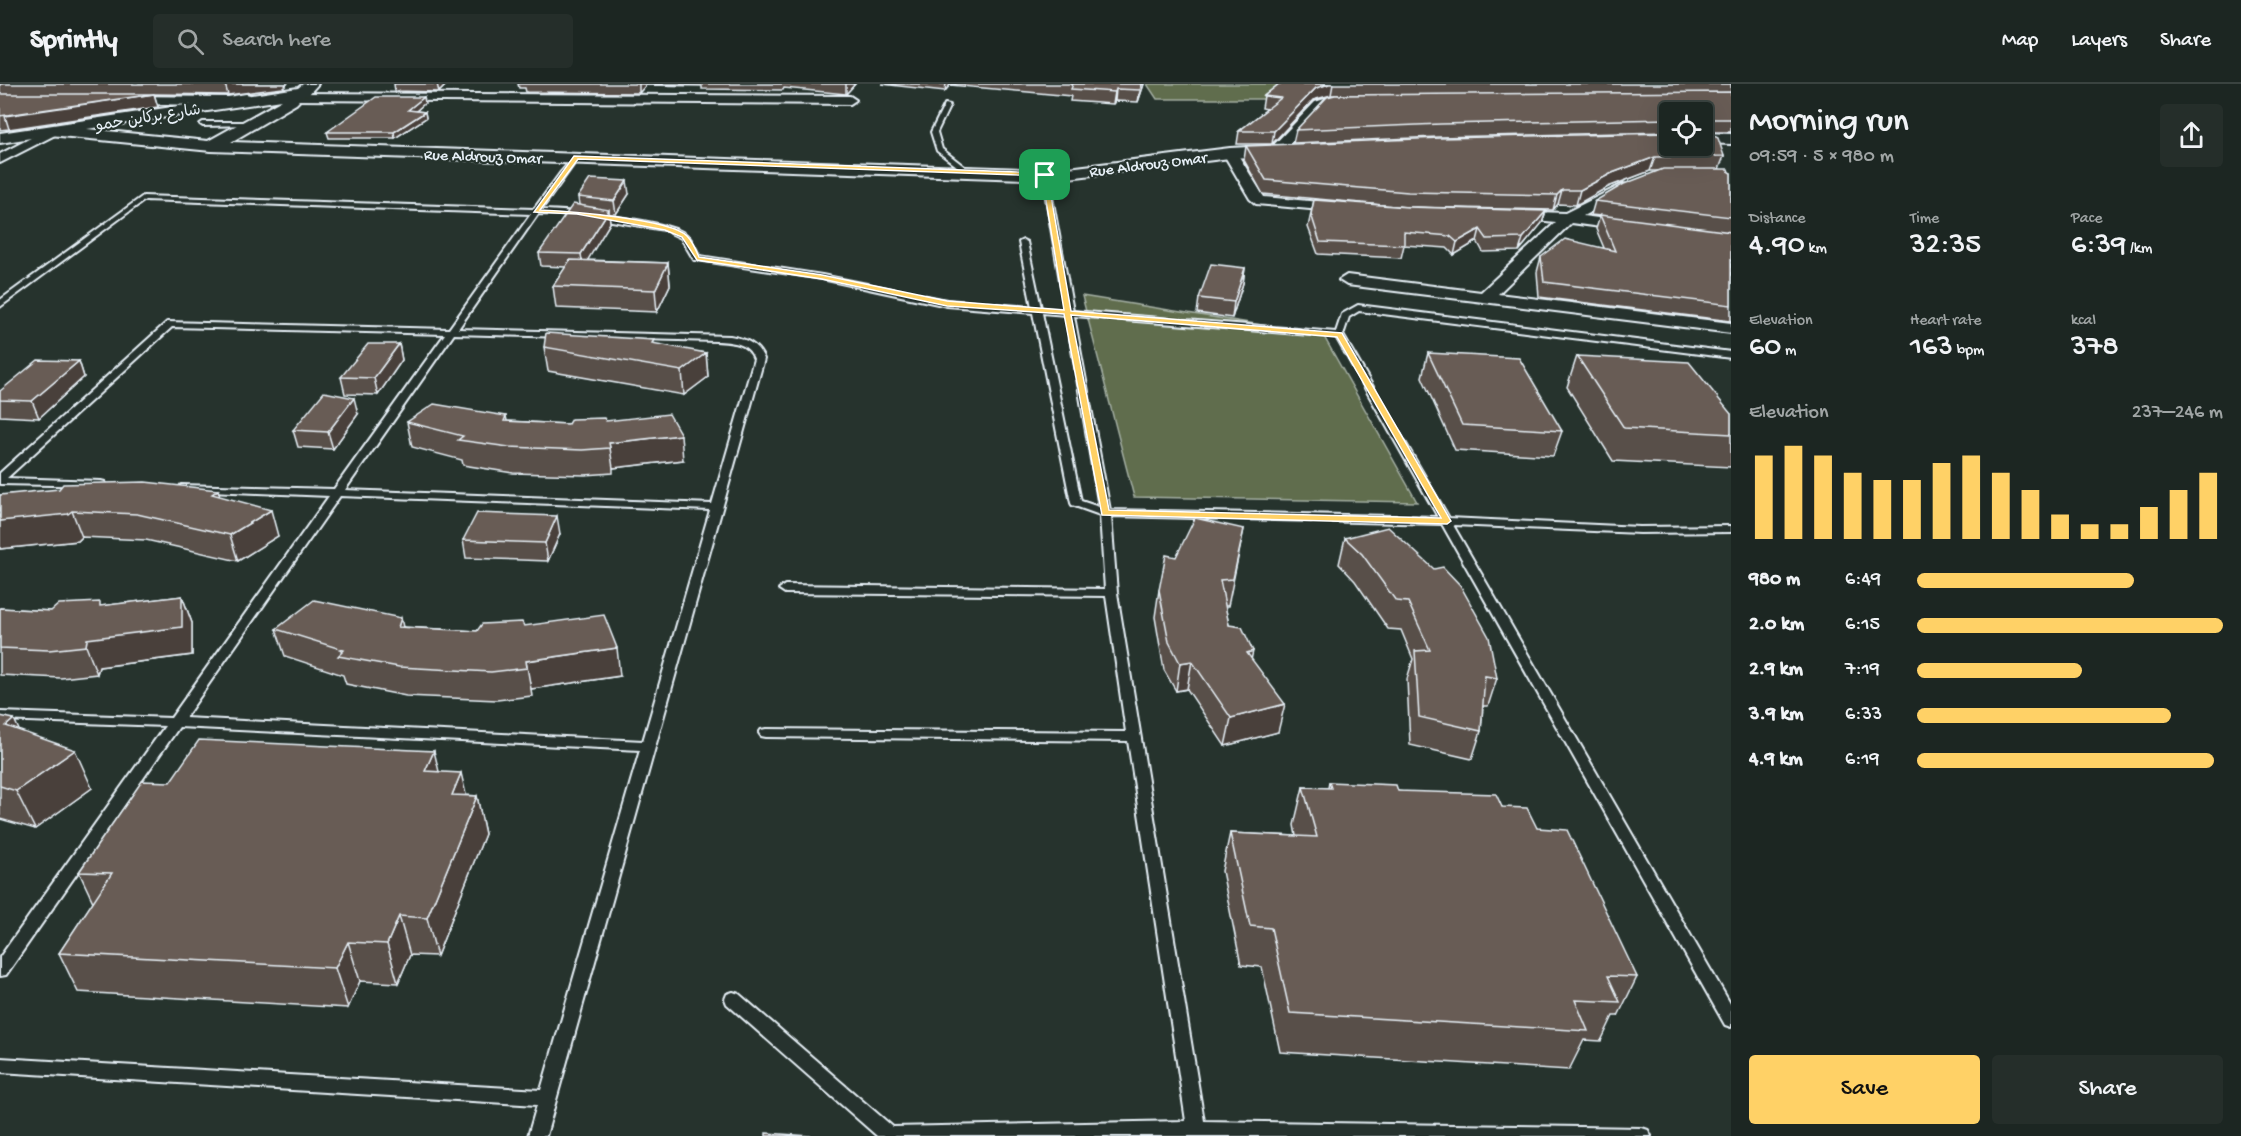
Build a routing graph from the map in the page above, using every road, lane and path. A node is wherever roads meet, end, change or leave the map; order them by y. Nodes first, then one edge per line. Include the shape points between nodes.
1 (305, 90) edge
2 (105, 100) edge
3 (250, 100) junction
4 (850, 100) dead end
5 (1368, 100) edge
6 (228, 101) junction
7 (946, 105) dead end
8 (203, 124) dead end
9 (252, 124) junction
10 (52, 131) junction
11 (0, 138) edge
12 (1713, 139) edge
13 (1731, 140) edge
14 (0, 143) edge
15 (26, 143) junction
16 (212, 146) junction
17 (1275, 150) junction
18 (1299, 150) edge
19 (1230, 153) junction
20 (576, 158) junction
21 (0, 159) edge
22 (968, 172) junction
23 (1045, 175) junction
24 (1635, 184) edge
25 (1357, 209) edge
26 (536, 211) junction
27 (1498, 214) edge
28 (1568, 218) junction
29 (1649, 229) edge
30 (1023, 242) dead end
31 (1347, 280) dead end
32 (1484, 298) junction
33 (0, 304) edge
34 (1068, 312) junction
35 (1731, 328) edge
36 (452, 331) junction
37 (1339, 335) junction
38 (1731, 355) edge
39 (0, 480) edge
40 (116, 485) edge
41 (174, 487) edge
42 (337, 493) junction
43 (717, 507) junction
44 (1105, 513) junction
45 (1447, 521) junction
46 (1731, 529) edge
47 (784, 589) dead end
48 (1112, 593) junction
49 (0, 716) edge
50 (175, 722) junction
51 (766, 733) dead end
52 (1134, 737) junction
53 (649, 746) junction
54 (0, 970) edge
55 (733, 999) dead end
56 (1731, 1020) edge
57 (0, 1065) edge
58 (548, 1098) junction
59 (1196, 1132) edge
60 (537, 1136) edge
61 (1642, 1136) edge

1 - 3 street, شارع بركاين حمو
1 - 4 street
1 - 6 street
1 - 9 street
2 - 6 street
3 - 6 street
3 - 10 street, شارع بركاين حمو
5 - 17 street via 1319,105
7 - 22 lane via 934,132 939,150
8 - 9 lane
9 - 16 street
10 - 11 street
10 - 15 street
10 - 16 street, Rue Aldrouz Omar
12 - 13 street
14 - 15 street
15 - 21 street
16 - 20 street, Rue Aldrouz Omar
17 - 18 street, Rue Aldrouz Omar
17 - 19 street, Rue Aldrouz Omar
19 - 23 street, Rue Aldrouz Omar
19 - 25 street via 1261,201
20 - 22 street, Rue Aldrouz Omar
20 - 26 lane
22 - 23 street, Rue Aldrouz Omar
23 - 34 lane
24 - 28 street
26 - 33 lane via 143,198
26 - 34 lane via 577,213 666,228 684,236 697,258 822,277 947,303
26 - 36 lane
27 - 28 street
28 - 29 street
28 - 32 street
30 - 44 lane via 1076,503
31 - 32 street
32 - 35 street
34 - 37 lane
34 - 44 lane
36 - 39 lane via 170,324
36 - 42 lane
36 - 43 lane via 716,338 750,344 759,359
37 - 38 lane via 1345,316 1358,308
37 - 45 lane
39 - 40 lane
41 - 42 lane
42 - 43 lane
42 - 50 lane
43 - 53 lane
44 - 45 lane
44 - 48 lane
45 - 46 lane via 1640,530
45 - 56 lane
47 - 48 lane
48 - 52 lane
49 - 50 lane
50 - 53 lane
50 - 54 lane
51 - 52 lane
52 - 59 lane
53 - 58 lane
55 - 59 lane via 889,1135
57 - 58 lane
58 - 60 lane
59 - 61 lane

